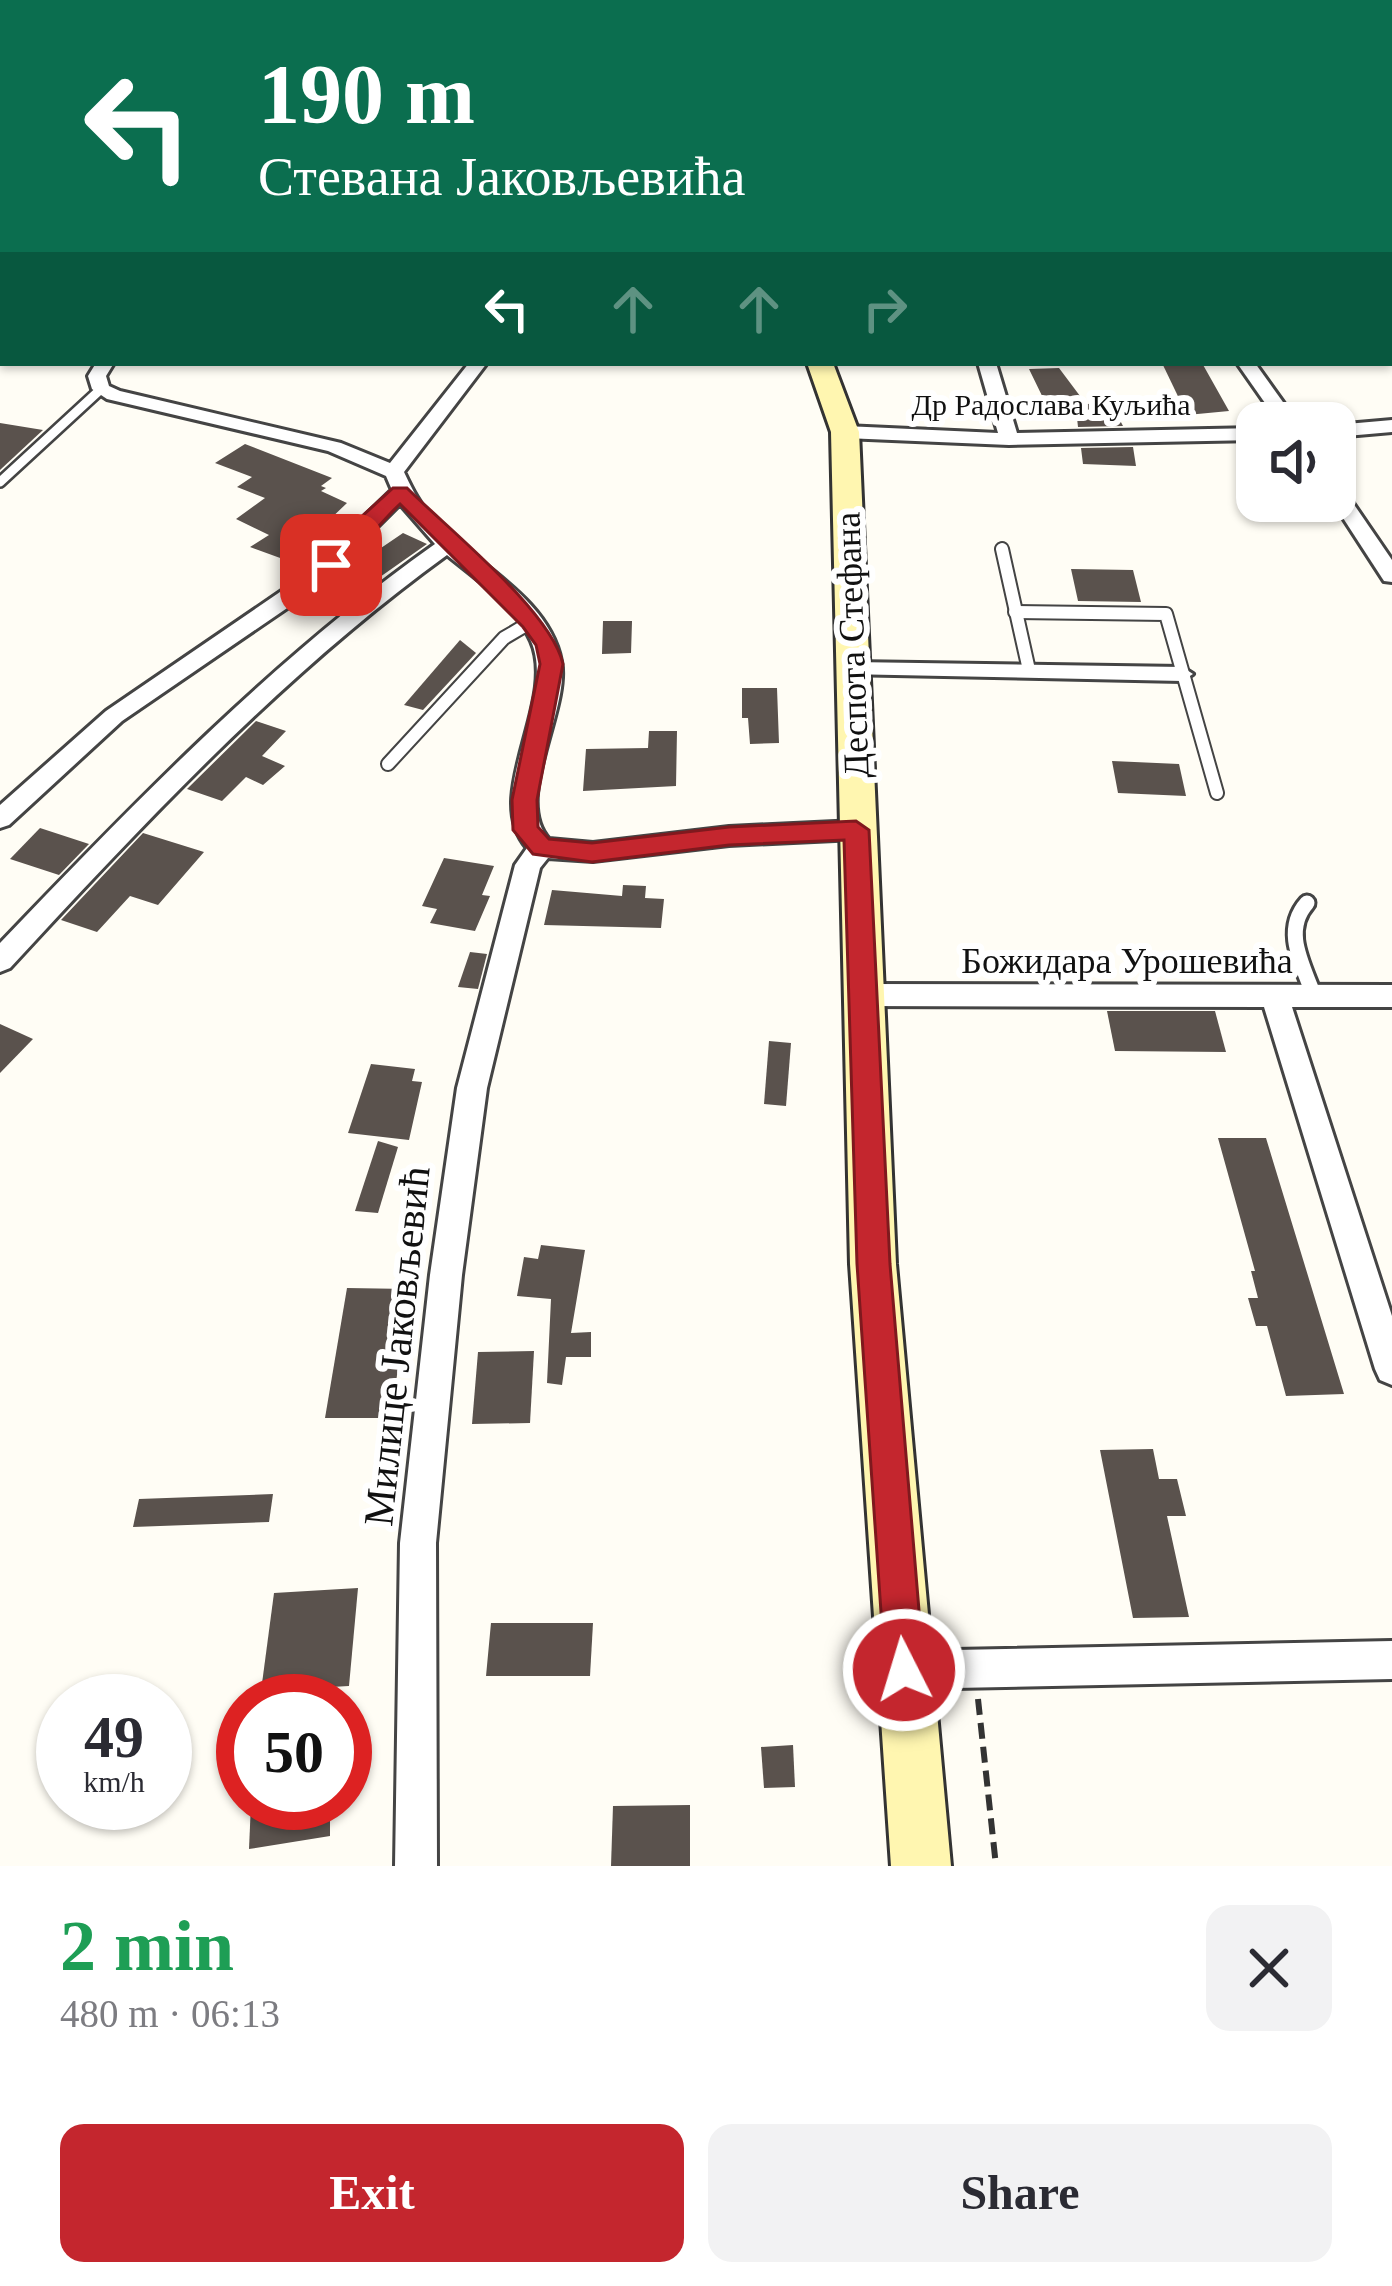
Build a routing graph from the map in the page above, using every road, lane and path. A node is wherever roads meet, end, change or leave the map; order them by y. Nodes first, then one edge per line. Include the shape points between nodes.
1 (103, 366) edge
2 (476, 366) edge
3 (821, 366) edge
4 (988, 366) edge
5 (1248, 366) edge
6 (101, 389) junction
7 (1274, 402) edge
8 (1392, 426) edge
9 (1356, 429) edge
10 (845, 432) junction
11 (1236, 434) edge
12 (1009, 439) junction
13 (0, 482) edge
14 (397, 482) junction
15 (1356, 522) edge
16 (448, 544) junction
17 (1002, 548) dead end
18 (1392, 576) edge
19 (1016, 612) junction
20 (531, 622) junction
21 (853, 669) junction
22 (1029, 670) junction
23 (1182, 674) junction
24 (388, 764) dead end
25 (1217, 794) dead end
26 (0, 819) edge
27 (856, 830) junction
28 (542, 848) junction
29 (1307, 903) dead end
30 (0, 962) edge
31 (862, 995) junction
32 (1275, 996) junction
33 (1315, 996) junction
34 (1392, 996) edge
35 (1390, 1360) edge
36 (1392, 1660) edge
37 (904, 1670) junction
38 (975, 1670) junction
39 (416, 1866) edge
40 (921, 1866) edge
41 (996, 1866) edge

1 - 6 street
2 - 14 street
3 - 10 main road, Деспота Стефана
4 - 12 street
5 - 7 street
6 - 13 lane
6 - 14 street via 334,447
8 - 9 street
10 - 12 street, Др Радослава Куљића
10 - 21 main road, Деспота Стефана
11 - 12 street, Др Радослава Куљића
14 - 16 street
14 - 26 street via 307,584 114,716
15 - 18 street
16 - 20 street
16 - 30 street via 176,773
17 - 19 lane
19 - 22 lane
19 - 23 lane via 1166,614
20 - 24 lane via 503,638
20 - 28 street via 551,664 525,800 526,830
21 - 22 street
21 - 27 main road, Деспота Стефана
22 - 23 street
23 - 25 lane
27 - 28 street via 592,853
27 - 31 main road, Деспота Стефана
28 - 39 street, Милице Јаковљевић via 528,865 472,1088 446,1274 418,1544
29 - 33 lane via 1292,929
31 - 32 street, Божидара Урошевића
31 - 37 main road, Деспота Стефана via 874,1285
32 - 33 street, Божидара Урошевића
32 - 35 street
33 - 34 street, Божидара Урошевића
36 - 38 street
37 - 38 street
37 - 40 main road, Деспота Стефана
38 - 41 path

